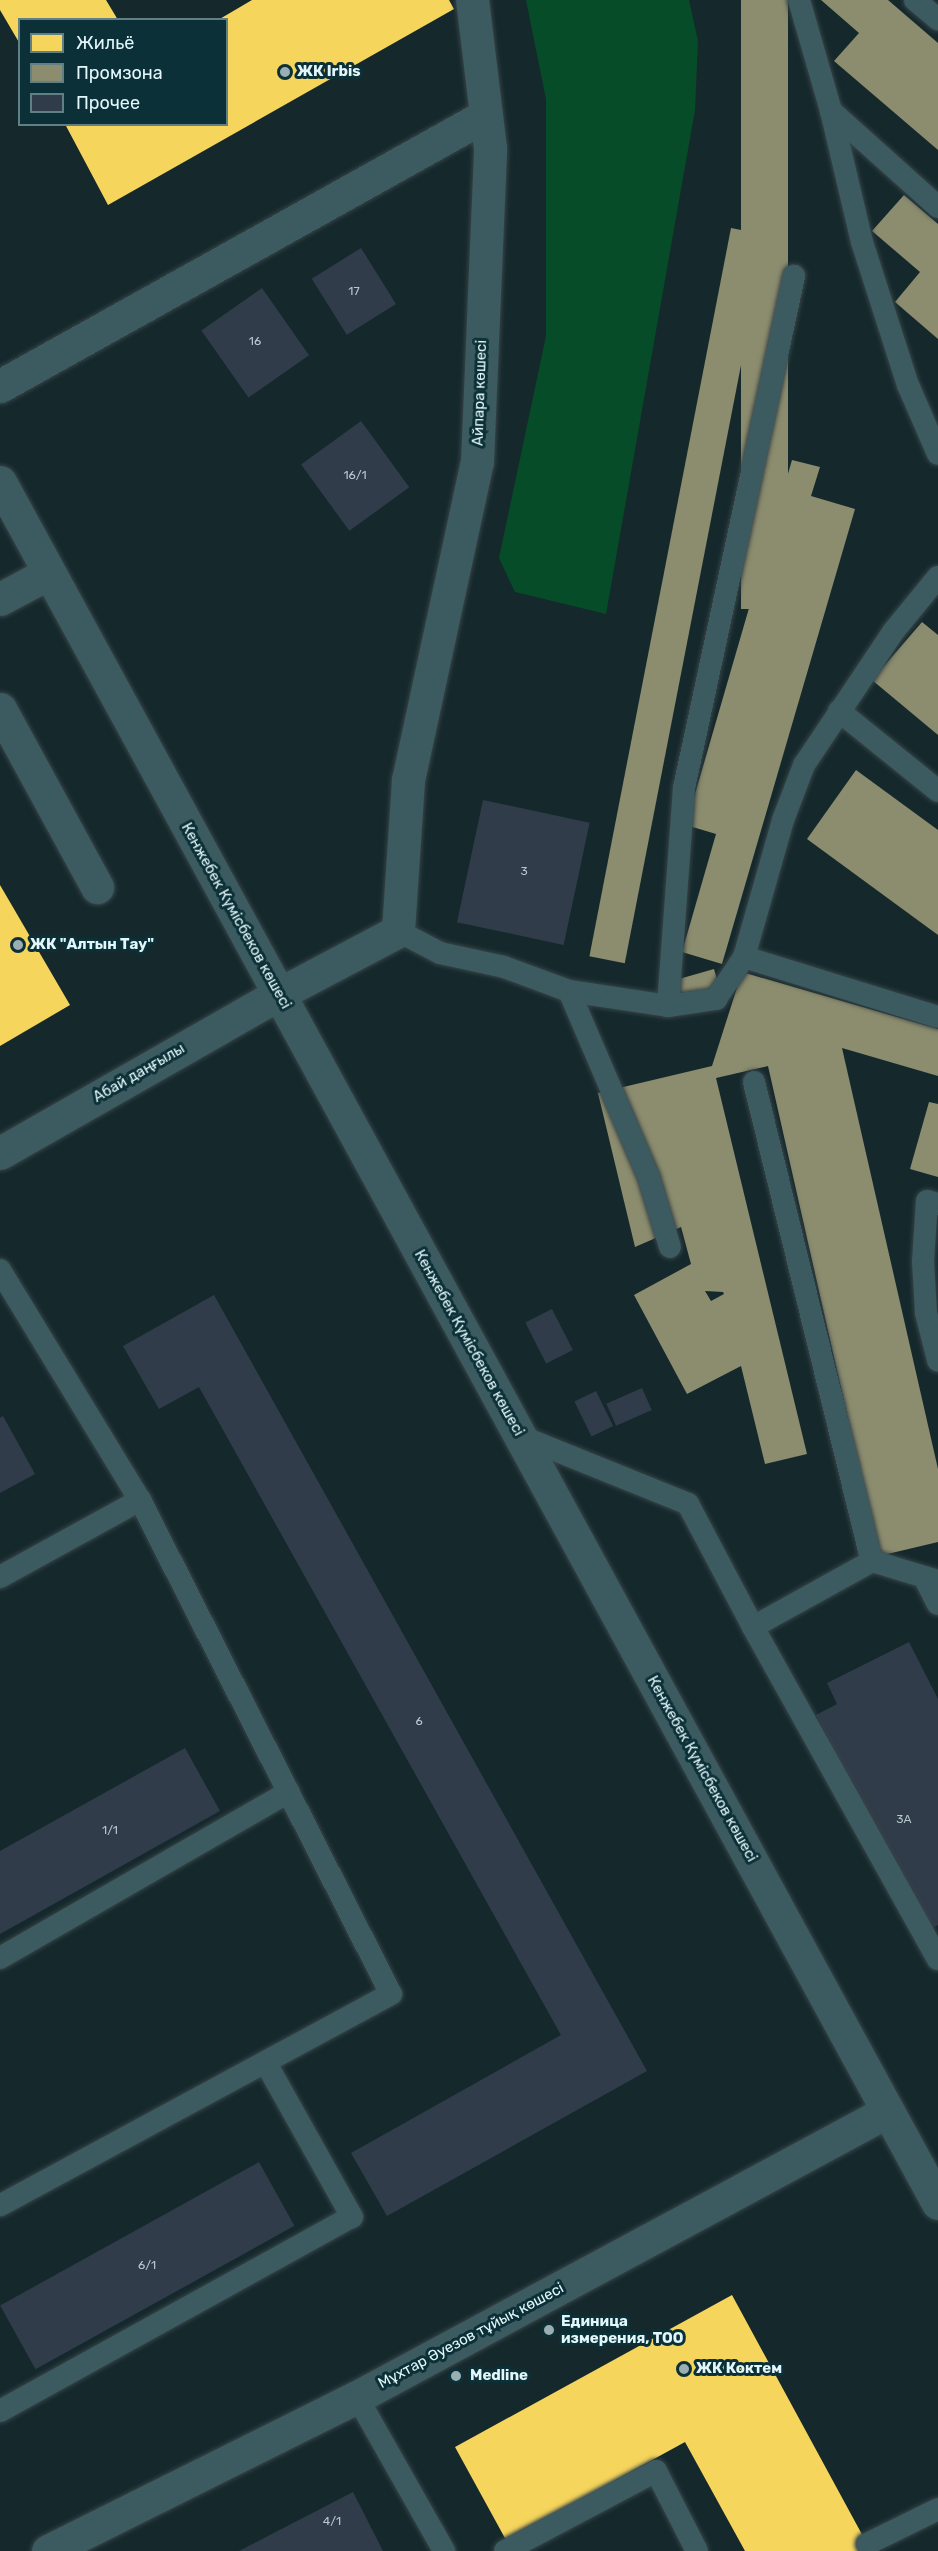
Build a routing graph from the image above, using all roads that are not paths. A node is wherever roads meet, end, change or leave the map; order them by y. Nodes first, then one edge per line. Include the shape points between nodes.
1 (471, 0) edge
2 (799, 0) edge
3 (915, 0) edge
4 (938, 19) edge
5 (831, 111) junction
6 (486, 115) junction
7 (938, 207) edge
8 (794, 276) dead end
9 (0, 386) edge
10 (938, 454) edge
11 (0, 482) edge
12 (49, 573) junction
13 (933, 592) edge
14 (0, 599) edge
15 (0, 709) edge
16 (839, 711) junction
17 (938, 791) edge
18 (97, 887) dead end
19 (398, 931) junction
20 (744, 957) junction
21 (568, 991) junction
22 (279, 994) junction
23 (668, 1005) junction
24 (938, 1017) edge
25 (754, 1082) dead end
26 (0, 1153) edge
27 (938, 1204) edge
28 (670, 1247) dead end
29 (0, 1270) edge
30 (932, 1317) edge
31 (938, 1360) edge
32 (520, 1436) junction
33 (140, 1500) junction
34 (872, 1561) junction
35 (0, 1577) edge
36 (931, 1579) edge
37 (938, 1604) edge
38 (753, 1627) junction
39 (289, 1792) junction
40 (0, 1959) edge
41 (938, 1959) edge
42 (266, 2063) junction
43 (888, 2112) junction
44 (938, 2203) edge
45 (0, 2205) edge
46 (357, 2397) junction
47 (0, 2411) edge
48 (938, 2509) edge
49 (867, 2544) dead end
50 (48, 2551) edge
51 (444, 2551) edge
52 (505, 2551) edge
53 (697, 2551) edge

1 - 6 street, Айпара көшесі
2 - 5 lane
3 - 4 lane
5 - 7 lane
5 - 10 lane via 862,242 908,385
6 - 9 street
6 - 19 street, Айпара көшесі via 490,148 477,462 408,780
8 - 23 lane via 684,788
11 - 12 street, Кенжебек Күмісбеков көшесі
12 - 14 street
12 - 22 street, Кенжебек Күмісбеков көшесі
13 - 16 lane via 893,632
15 - 18 street
16 - 17 lane
16 - 20 lane via 804,765 783,820
19 - 21 lane via 440,953 504,967
19 - 22 street, Абай даңғылы
20 - 23 lane via 716,999
20 - 24 lane
21 - 23 lane
21 - 28 lane via 650,1178
22 - 26 street, Абай даңғылы
22 - 32 street, Кенжебек Күмісбеков көшесі
25 - 34 lane
27 - 30 lane via 927,1201 923,1261
29 - 33 lane
30 - 31 lane
32 - 38 lane via 688,1504
32 - 43 street, Кенжебек Күмісбеков көшесі
33 - 35 lane
33 - 39 lane
34 - 36 lane
34 - 38 lane
36 - 37 lane
38 - 41 lane
39 - 40 lane
39 - 42 lane via 391,1994
42 - 45 lane
42 - 47 lane via 352,2217
43 - 44 street, Кенжебек Күмісбеков көшесі
43 - 46 street, Мұхтар Әуезов тұйық көшесі
46 - 50 street, Мұхтар Әуезов тұйық көшесі
46 - 51 lane
48 - 49 lane
52 - 53 lane via 656,2471

